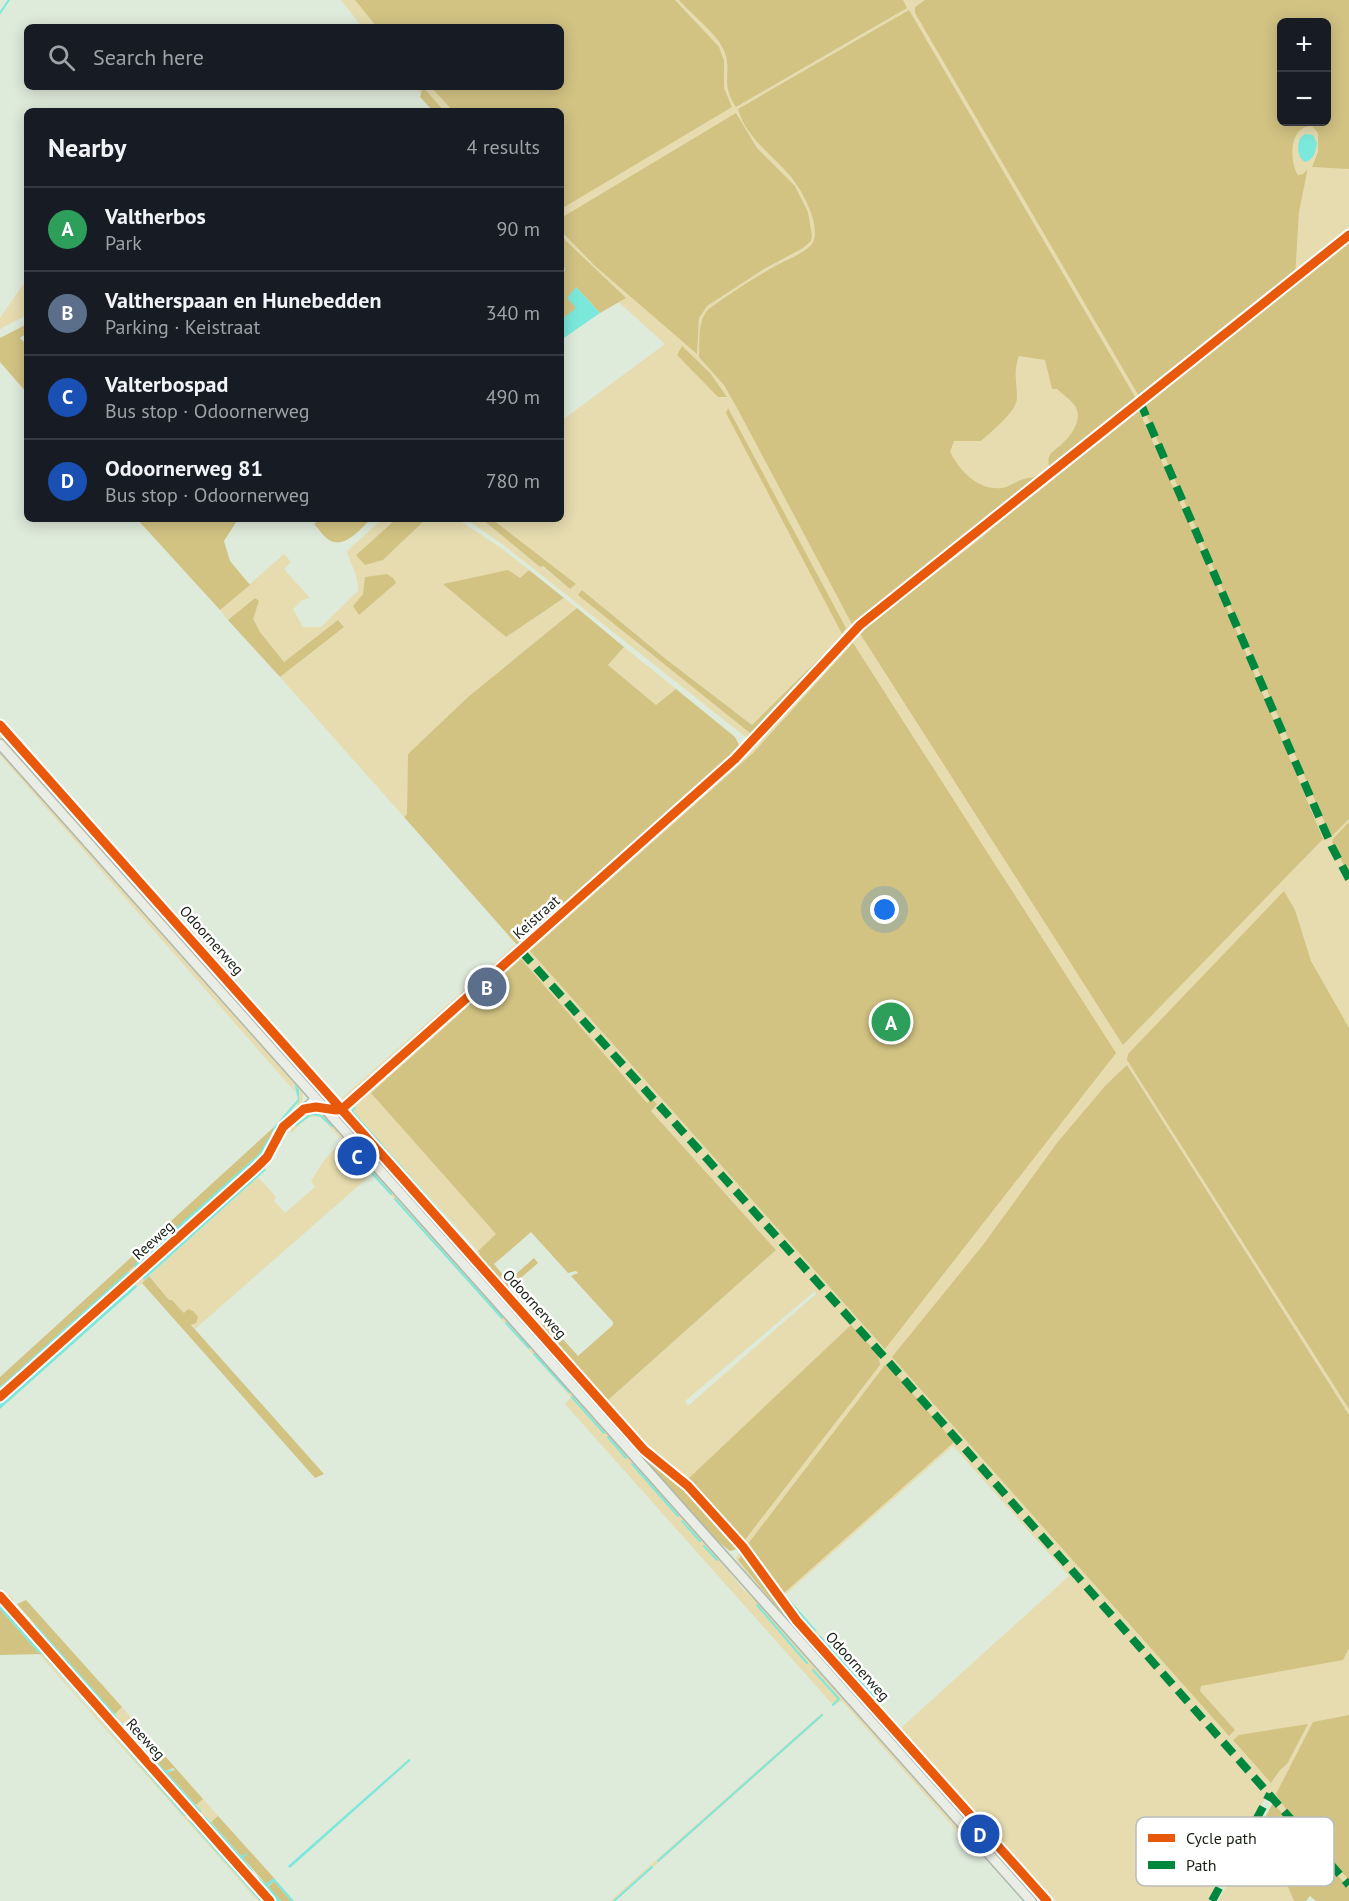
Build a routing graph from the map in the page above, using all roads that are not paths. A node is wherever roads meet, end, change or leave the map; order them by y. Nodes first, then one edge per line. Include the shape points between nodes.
1 (0, 744) edge
2 (748, 746) dead end
3 (316, 1098) junction
4 (333, 1117) junction
5 (0, 1397) edge
6 (0, 1596) edge
7 (270, 1901) edge
8 (1031, 1901) edge

1 - 3 main road, Odoornerweg
2 - 4 street, Keistraat
3 - 4 main road, Odoornerweg
3 - 5 street, Reeweg via 283,1127 257,1167
4 - 8 main road, Odoornerweg
6 - 7 street, Reeweg

